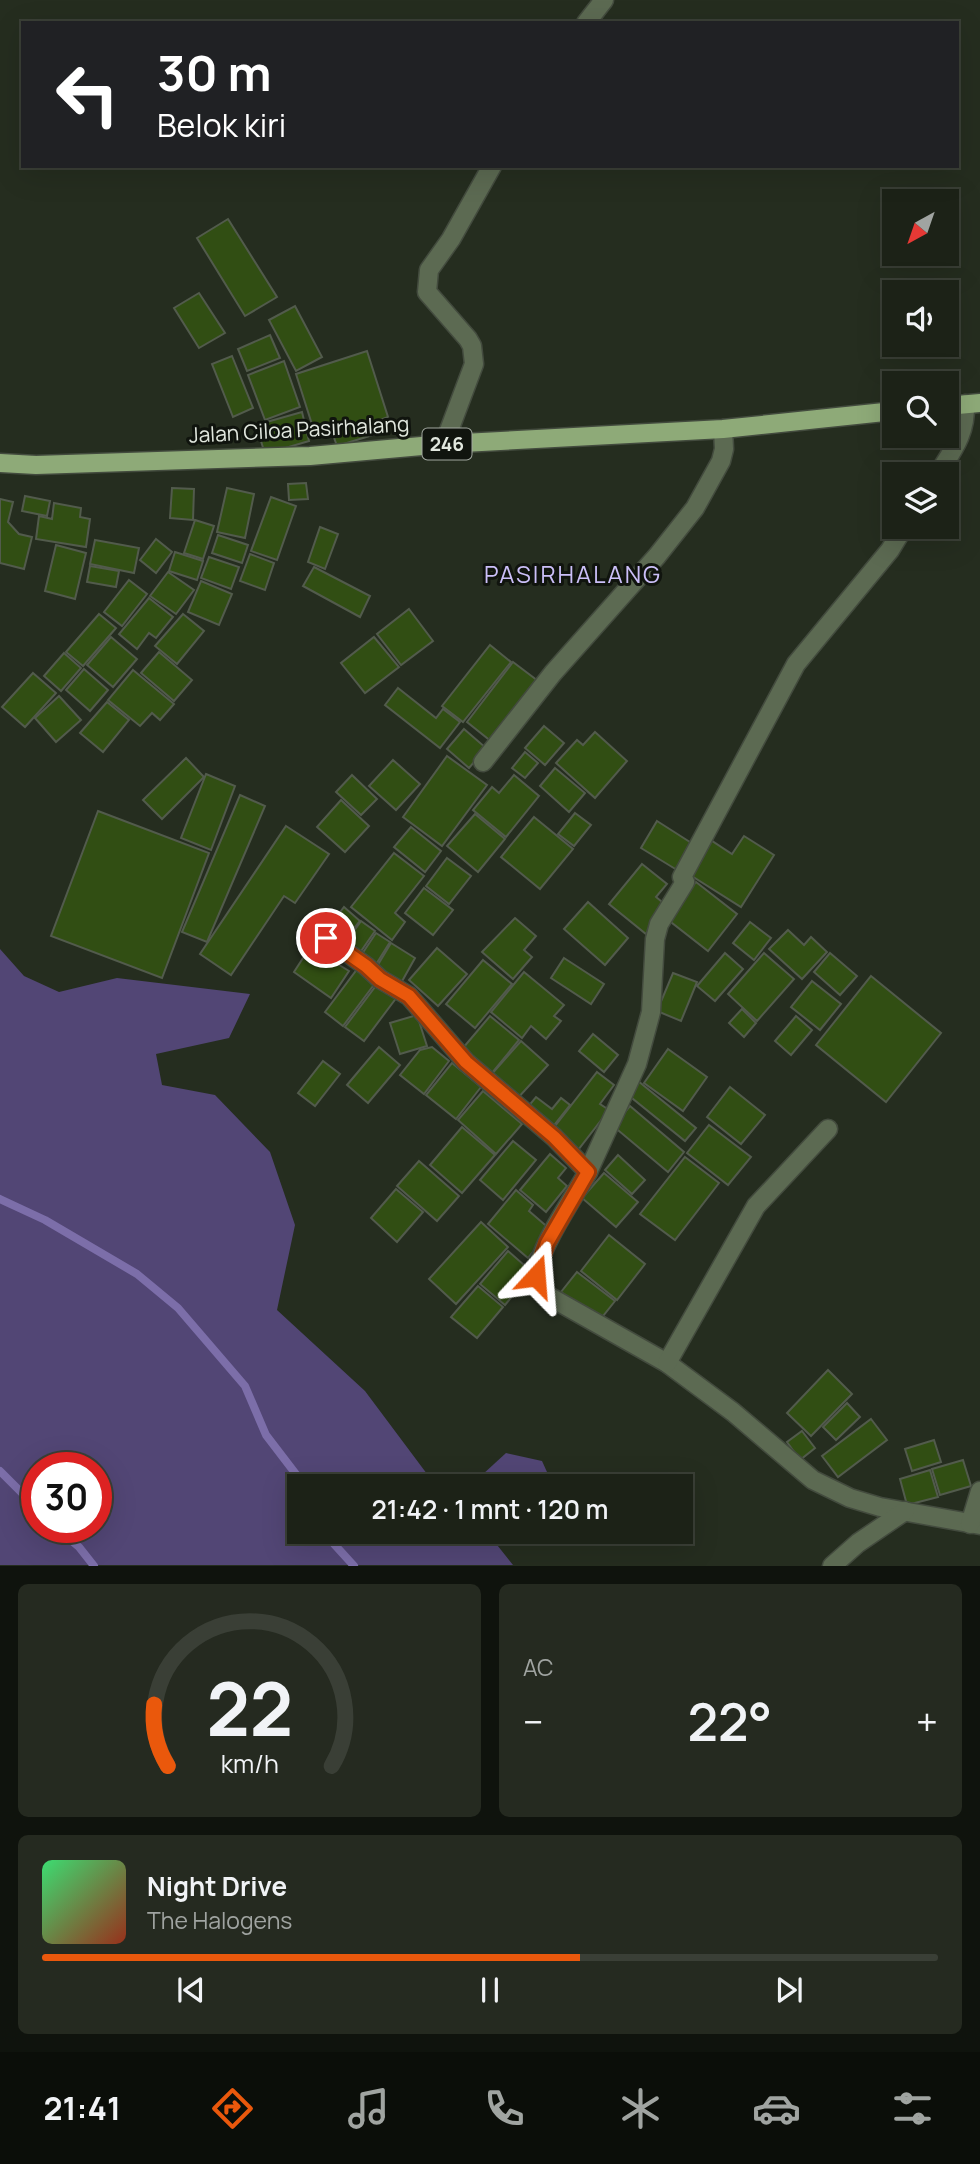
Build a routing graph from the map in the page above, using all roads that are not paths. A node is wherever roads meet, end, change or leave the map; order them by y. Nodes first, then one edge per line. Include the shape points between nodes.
1 (604, 0) edge
2 (588, 21) edge
3 (491, 168) edge
4 (964, 404) edge
5 (882, 412) edge
6 (723, 429) junction
7 (444, 444) junction
8 (946, 462) edge
9 (0, 463) edge
10 (897, 539) edge
11 (483, 762) dead end
12 (314, 929) dead end
13 (828, 1129) dead end
14 (588, 1172) junction
15 (667, 1363) junction
16 (980, 1492) edge
17 (905, 1511) junction
18 (975, 1525) edge
19 (831, 1566) edge

1 - 2 street
3 - 7 street via 429,270 427,292 468,339 474,364
4 - 8 street via 965,421
5 - 6 main road, Jalan Ciloa Pasirhalang / 246
6 - 7 main road, Jalan Ciloa Pasirhalang / 246
6 - 11 street via 721,461 695,508
7 - 9 main road, Jalan Ciloa Pasirhalang / 246 via 310,456
10 - 14 street via 796,664 682,877 685,883 659,924 651,1012 638,1064
12 - 14 street via 409,996 466,1062
13 - 15 street via 756,1206
14 - 15 street via 547,1243 537,1287 547,1297
15 - 17 street via 813,1480 850,1498
16 - 18 street
17 - 18 street
17 - 19 street

